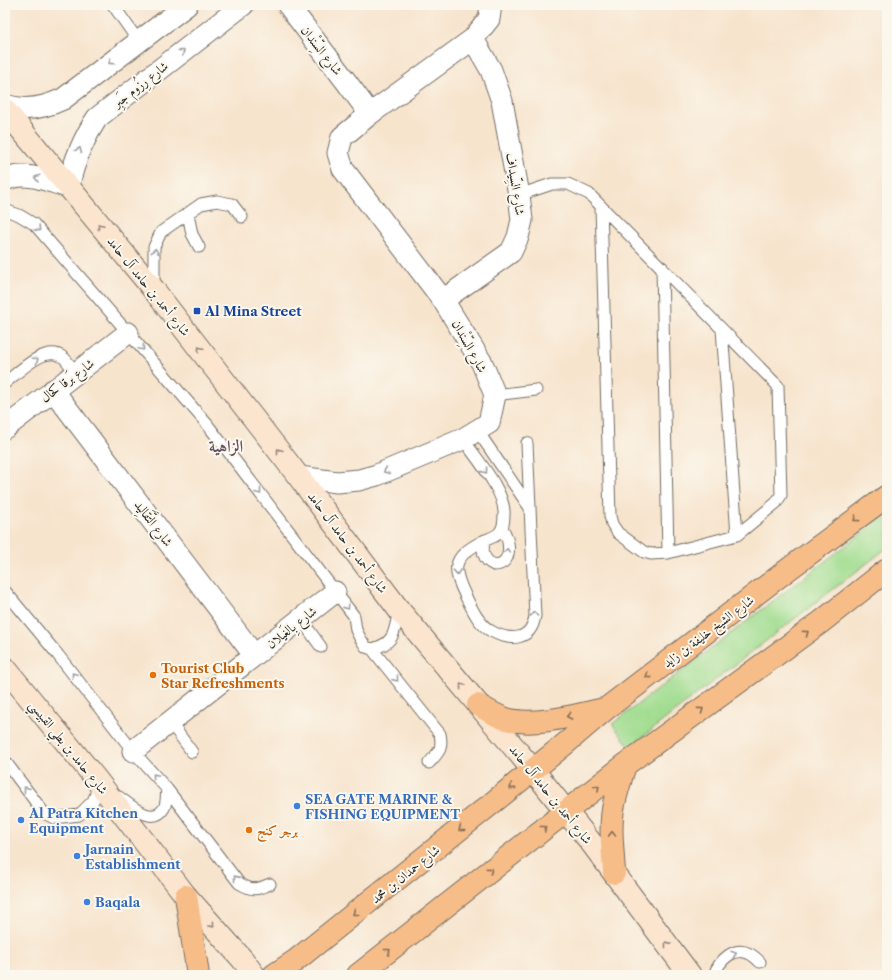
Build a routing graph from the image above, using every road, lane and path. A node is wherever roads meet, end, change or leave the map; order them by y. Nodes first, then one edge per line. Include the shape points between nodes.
1 (113, 5) edge
2 (187, 5) edge
3 (242, 5) edge
4 (288, 5) edge
5 (491, 5) edge
6 (474, 39) junction
7 (138, 42) junction
8 (5, 104) edge
9 (5, 110) edge
10 (370, 114) junction
11 (5, 180) edge
12 (68, 187) junction
13 (519, 195) junction
14 (601, 206) junction
15 (5, 210) edge
16 (188, 214) junction
17 (242, 217) dead end
18 (200, 247) dead end
19 (662, 267) junction
20 (154, 290) junction
21 (443, 300) junction
22 (722, 329) junction
23 (128, 333) junction
24 (75, 373) junction
25 (6, 381) edge
26 (53, 390) junction
27 (536, 390) dead end
28 (495, 395) junction
29 (5, 428) edge
30 (470, 434) junction
31 (526, 443) dead end
32 (299, 477) junction
33 (512, 482) junction
34 (499, 492) junction
35 (887, 496) edge
36 (530, 508) junction
37 (502, 528) junction
38 (737, 536) junction
39 (485, 540) junction
40 (668, 553) junction
41 (887, 570) edge
42 (5, 591) edge
43 (335, 592) junction
44 (398, 610) junction
45 (301, 619) junction
46 (321, 646) dead end
47 (372, 649) junction
48 (254, 655) junction
49 (5, 668) edge
50 (478, 706) junction
51 (607, 708) junction
52 (170, 722) junction
53 (134, 751) junction
54 (192, 752) dead end
55 (5, 761) edge
56 (429, 762) dead end
57 (625, 765) junction
58 (533, 770) junction
59 (96, 779) junction
60 (167, 789) junction
61 (566, 811) junction
62 (614, 873) junction
63 (270, 884) dead end
64 (186, 896) junction
65 (760, 962) dead end
66 (198, 975) edge
67 (254, 975) edge
68 (274, 975) edge
69 (358, 975) edge
70 (690, 975) edge
71 (714, 975) edge

1 - 7 lane
2 - 7 street
12 -> 3 street, شارع رِزُوم جَبِر via 76,158 97,118
4 - 10 street, شارع السِّنْدان
5 - 6 street, شارع السِّنْدان via 490,19
6 - 10 street, شارع السِّنْدان
6 - 13 street, شارع السِّيداف via 491,70 502,101
7 -> 8 street via 63,99 51,105 24,109
9 - 12 main road, شارع أحمد بن حامد آل حامد
10 - 21 street, شارع السِّنْدان via 342,137 338,154 344,168
12 -> 11 street via 28,176 16,176
20 -> 12 main road, شارع أحمد بن حامد آل حامد
13 - 14 lane via 552,184 568,184 589,194
13 - 21 street, شارع السِّيداف via 522,220 511,252
14 - 19 lane
14 - 40 lane via 611,520 618,533 644,552
15 -> 23 lane via 34,224
16 - 17 lane via 201,204 217,201 232,204
16 - 18 lane via 192,234
20 -> 16 lane via 154,247 161,232
19 - 22 lane
19 - 40 lane
32 -> 20 main road, شارع أحمد بن حامد آل حامد
21 - 28 street, شارع السِّنْدان via 482,363
22 - 38 lane
22 - 38 lane via 778,386 781,495 776,503
23 - 24 street, شارع بَرقا كحال
23 -> 43 lane via 207,424
25 -> 24 lane via 39,357 49,353 64,358
24 - 26 street, شارع بَرقا كحال
26 - 29 street, شارع بَرقا كحال
26 - 48 street, شارع التَّقَالِيد
27 - 28 lane
28 - 30 street via 489,423
30 -> 32 street via 377,475 359,480 337,482
30 - 33 lane
30 -> 34 lane
31 - 36 lane
32 - 44 main road, شارع أحمد بن حامد آل حامد
33 - 34 lane
33 - 36 lane
34 - 37 lane via 504,514
35 -> 51 main road, شارع الشيخ خليفة بن زايد
39 -> 36 lane via 469,548 459,560 459,582 480,622 497,634 518,638 532,628 535,616
37 - 39 lane via 498,534
39 -> 37 lane via 483,552 487,561 494,565 502,563 506,560 509,550
38 - 40 lane
57 -> 41 main road via 821,622
53 -> 42 lane
43 - 45 street, شارع بِالغَيلان
43 -> 47 lane via 354,616 360,638
44 - 47 lane via 389,642
50 -> 44 main road, شارع أحمد بن حامد آل حامد
45 - 46 lane
45 - 48 street, شارع بِالغَيلان
47 -> 56 lane via 440,734 442,744 439,752
48 - 52 street, شارع بِالغَيلان
49 - 59 main road, شارع حامد بن بطي القبيسي
51 -> 50 main road via 559,718 516,721 505,719
50 - 58 main road, شارع أحمد بن حامد آل حامد
51 - 58 main road, شارع الشيخ خليفة بن زايد
52 - 53 street, شارع بِالغَيلان
52 - 54 lane
60 -> 53 lane
59 -> 55 lane via 96,794 89,806 79,815 54,818 44,813
61 -> 57 main road
62 -> 57 main road via 612,818
58 - 61 main road, شارع أحمد بن حامد آل حامد
58 -> 68 main road, شارع حمدان بن محمد via 295,961
59 - 60 lane via 140,813 151,815 158,814 164,808
59 - 64 main road, شارع حامد بن بطي القبيسي
63 -> 60 lane via 259,889 248,888 239,883
61 - 62 main road, شارع أحمد بن حامد آل حامد
69 -> 61 main road
70 -> 62 main road, شارع أحمد بن حامد آل حامد
64 - 66 main road
64 -> 67 main road, شارع حامد بن بطي القبيسي
71 -> 65 lane via 727,956 736,952 751,954

